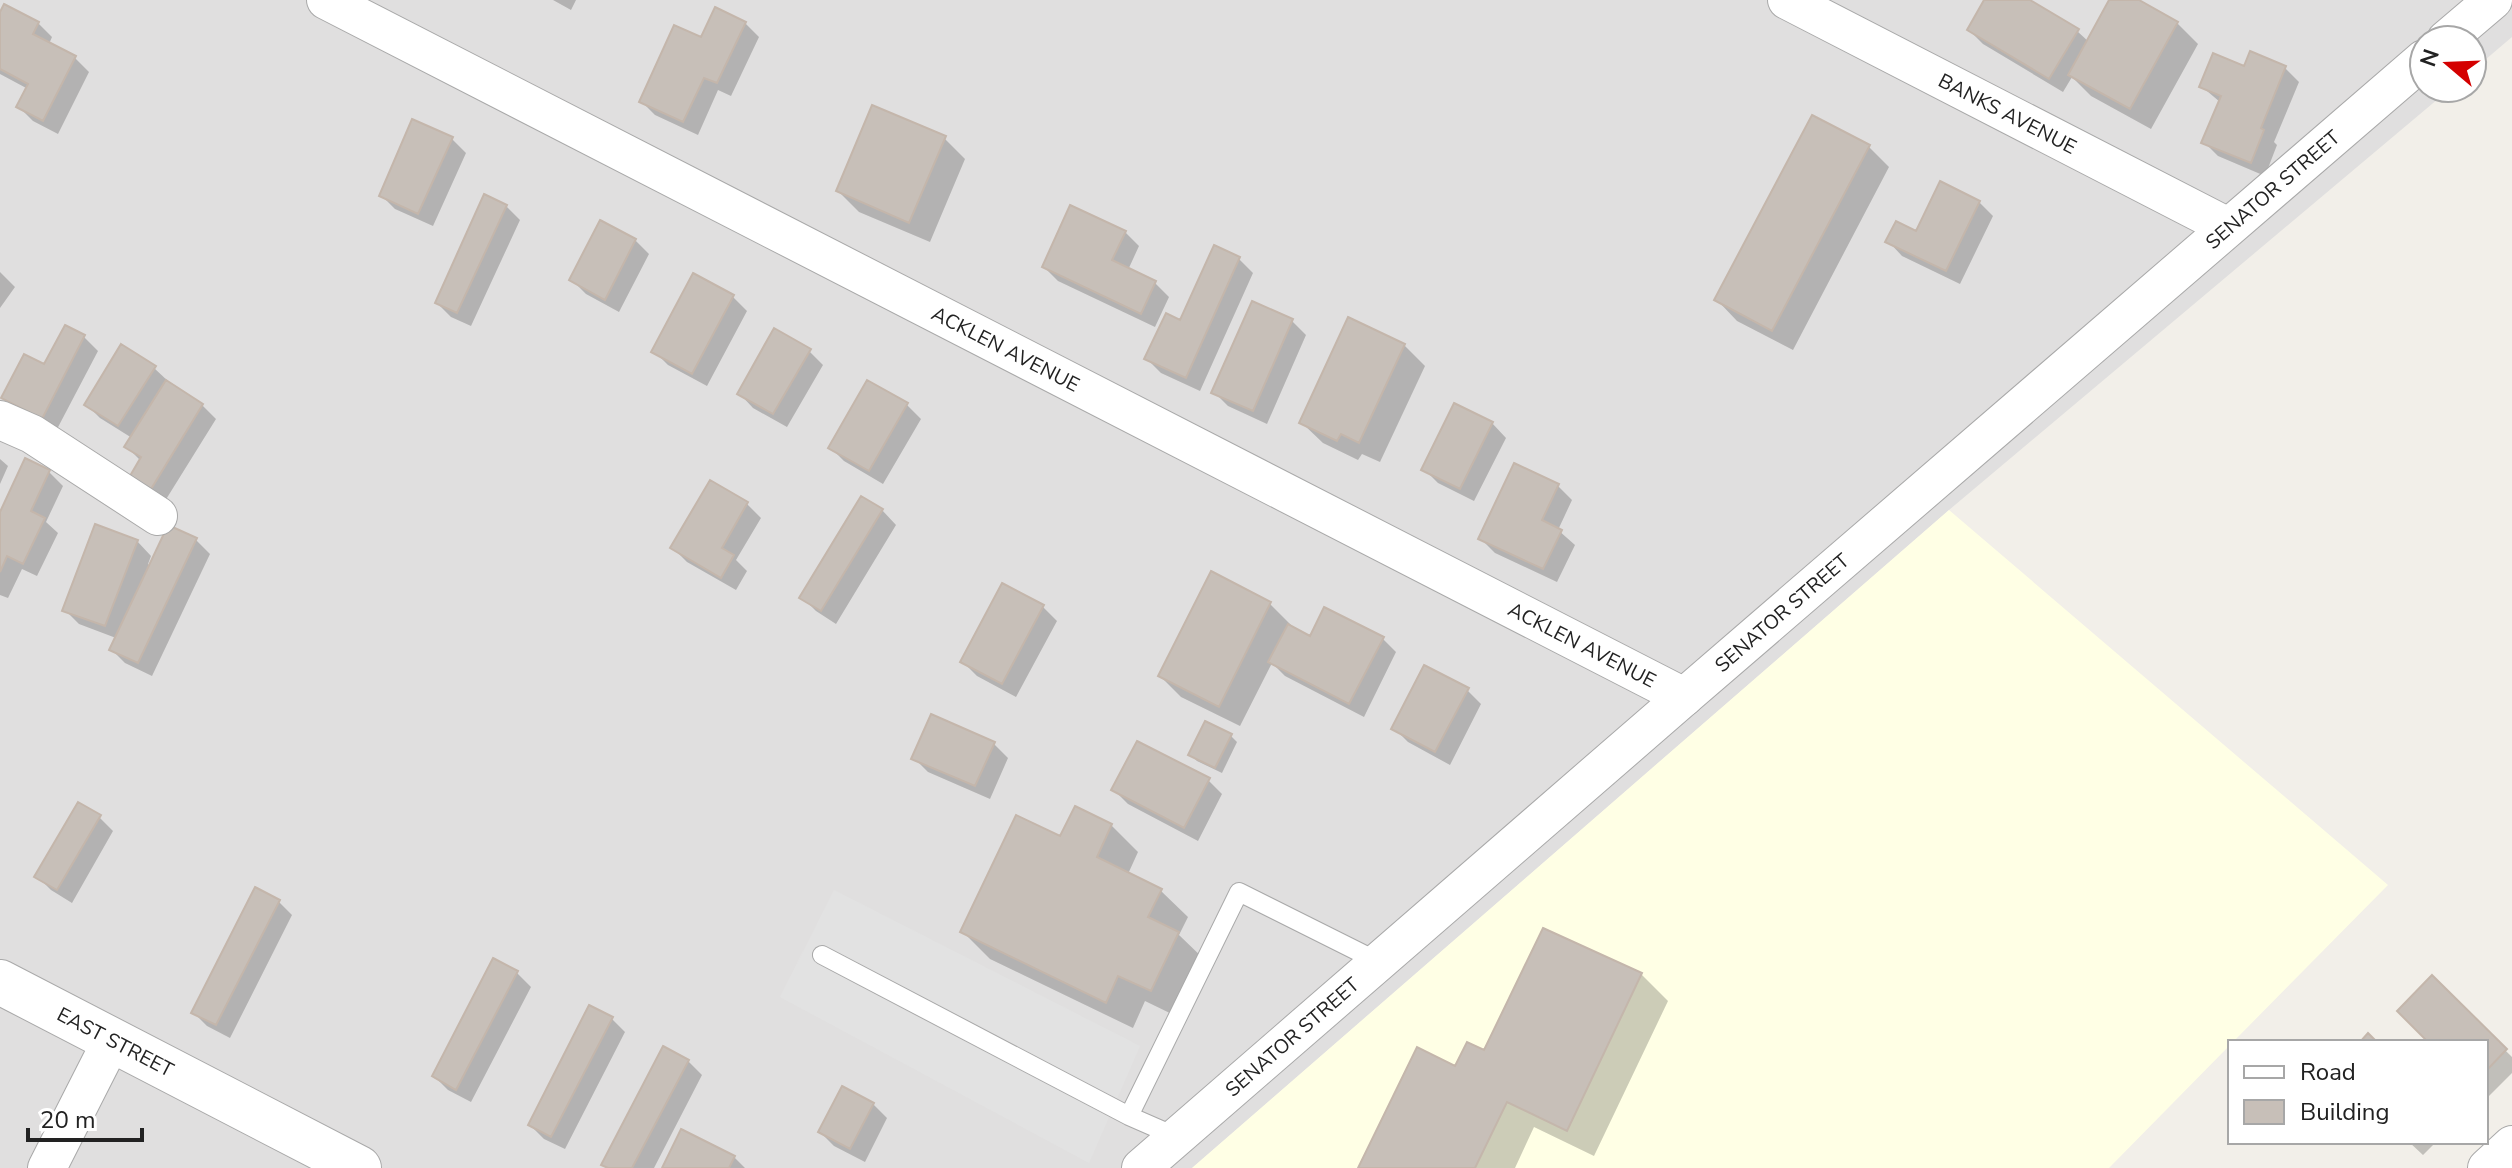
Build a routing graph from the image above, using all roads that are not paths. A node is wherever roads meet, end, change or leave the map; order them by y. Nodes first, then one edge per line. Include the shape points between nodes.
1 (326, 0) edge
2 (1787, 0) edge
3 (2493, 0) edge
4 (2465, 24) edge
5 (2408, 73) edge
6 (2228, 227) junction
7 (0, 420) edge
8 (158, 516) dead end
9 (1684, 697) junction
10 (822, 955) dead end
11 (1379, 962) junction
12 (0, 982) edge
13 (112, 1040) junction
14 (1129, 1116) junction
15 (1177, 1137) junction
16 (2512, 1145) edge
17 (47, 1168) edge
18 (359, 1168) edge
19 (1141, 1168) edge
20 (2487, 1168) edge

1 - 9 street, ACKLEN AVENUE
2 - 6 street, BANKS AVENUE
3 - 4 street
5 - 6 street, SENATOR STREET
6 - 9 street, SENATOR STREET
7 - 8 street via 32,434
9 - 11 street, SENATOR STREET
10 - 14 lane
11 - 14 lane via 1239,892
11 - 15 street, SENATOR STREET
12 - 13 street, EAST STREET
13 - 17 street
13 - 18 street, EAST STREET
14 - 15 lane
15 - 19 street, SENATOR STREET
16 - 20 street

